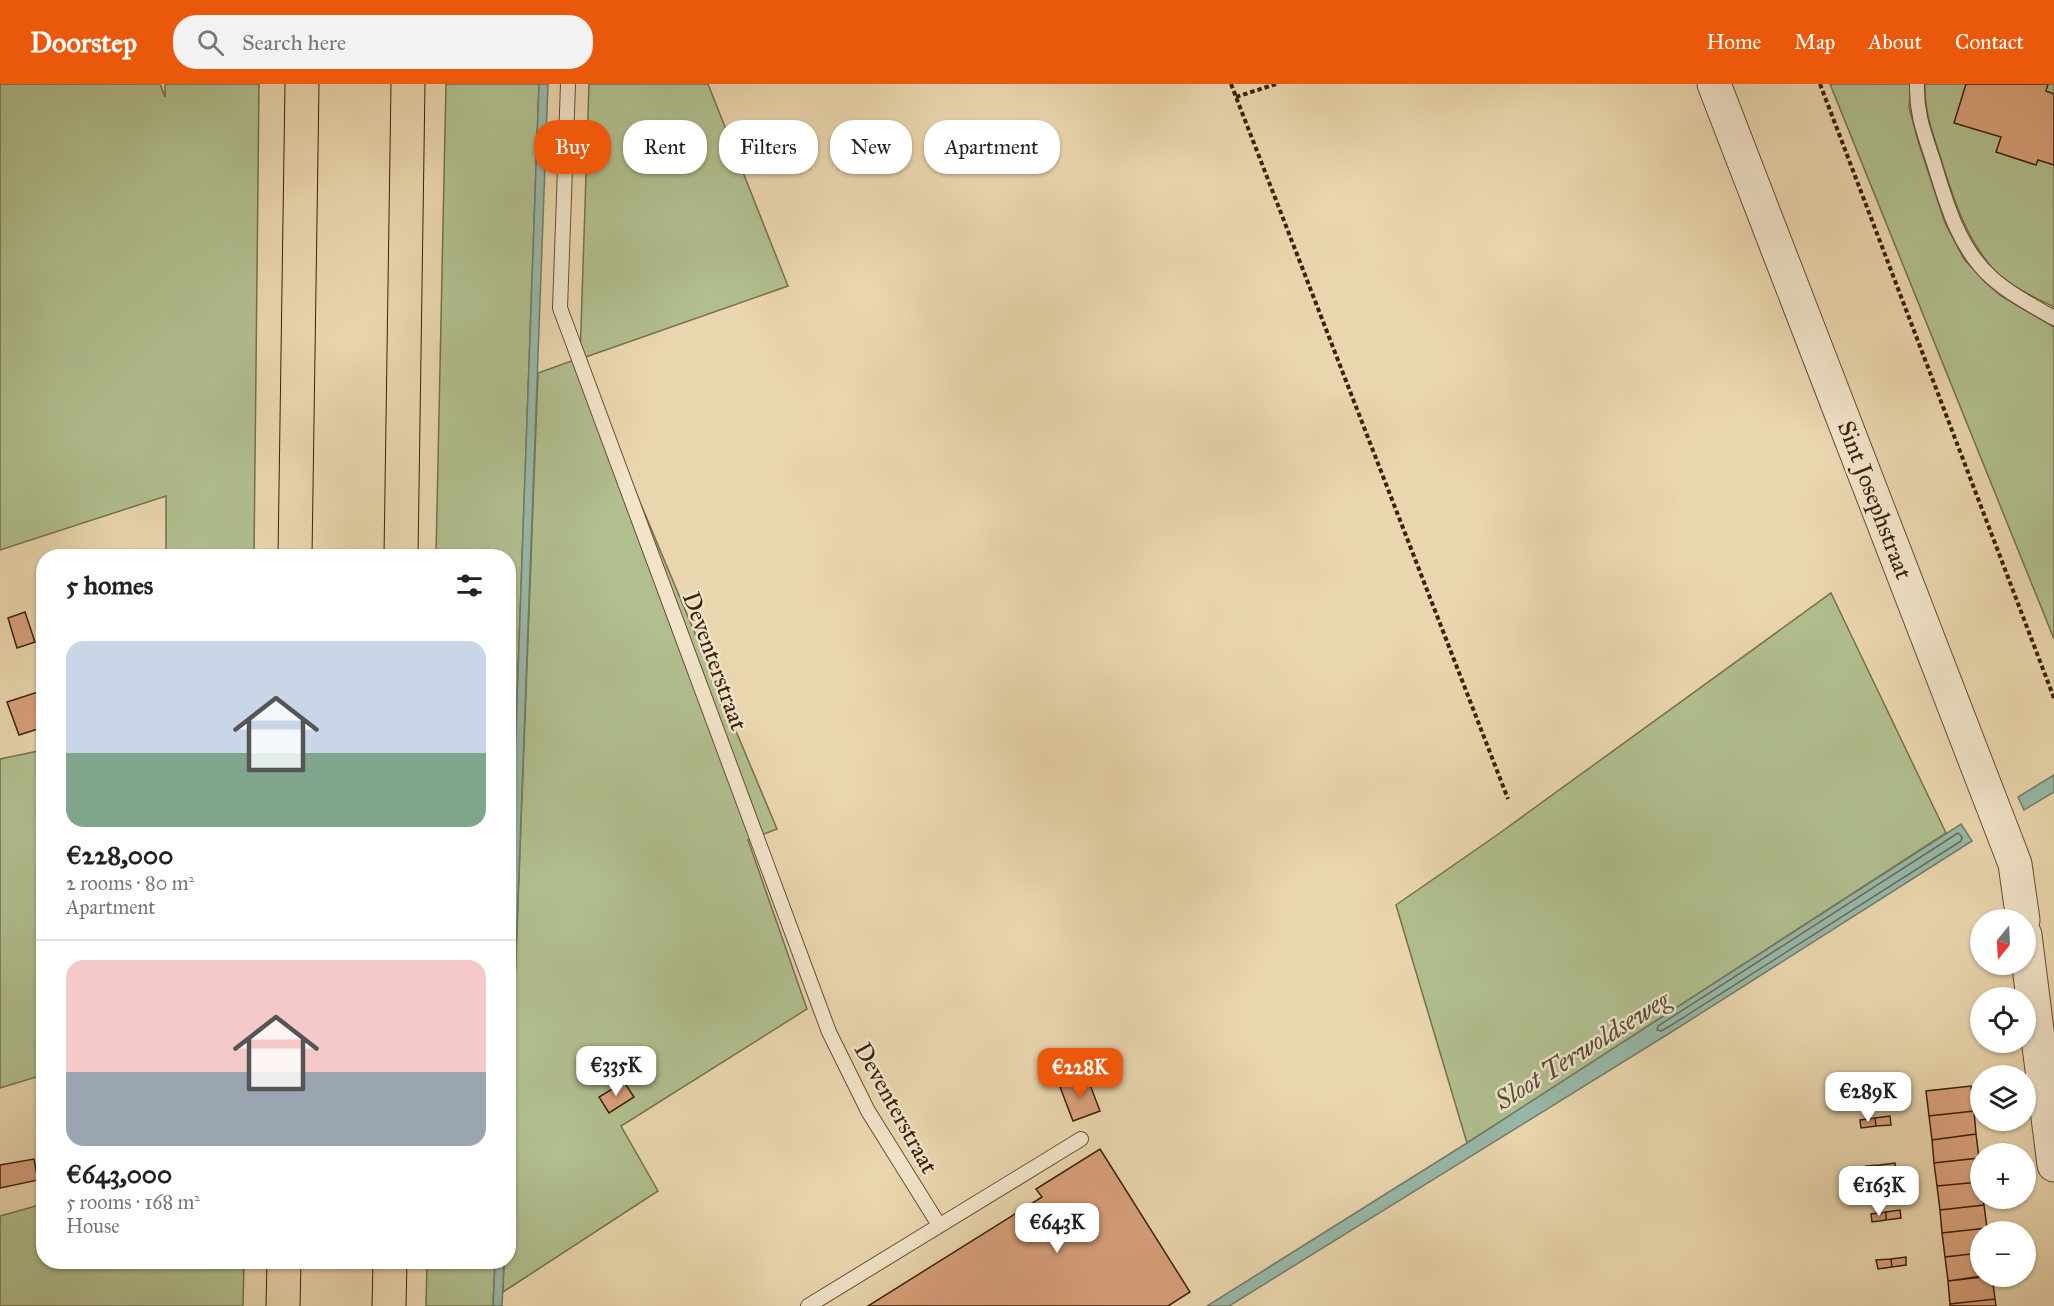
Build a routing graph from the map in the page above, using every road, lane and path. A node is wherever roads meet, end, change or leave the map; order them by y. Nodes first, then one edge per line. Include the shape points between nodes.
1 (302, 84) edge
2 (408, 84) edge
3 (568, 84) edge
4 (1231, 84) edge
5 (1276, 84) edge
6 (1714, 84) edge
7 (1820, 84) edge
8 (1917, 84) edge
9 (1236, 97) junction
10 (2054, 318) edge
11 (295, 549) edge
12 (401, 549) edge
13 (2054, 698) edge
14 (1508, 799) dead end
15 (2021, 909) edge
16 (2030, 975) edge
17 (1081, 1139) dead end
18 (2054, 1165) edge
19 (939, 1225) junction
20 (284, 1269) edge
21 (390, 1269) edge
22 (283, 1306) edge
23 (390, 1306) edge
24 (808, 1306) edge

1 - 11 highway
2 - 12 highway
3 - 19 lane, Deventerstraat via 560,308 829,1032 868,1111
4 - 9 path
5 - 9 path
6 - 15 street, Sint Josephstraat via 2015,864
7 - 13 path
8 - 10 lane via 1916,106 1951,219 1971,254 2006,290
9 - 14 path
16 - 18 street
17 - 19 lane
19 - 24 lane
20 - 22 highway
21 - 23 highway

